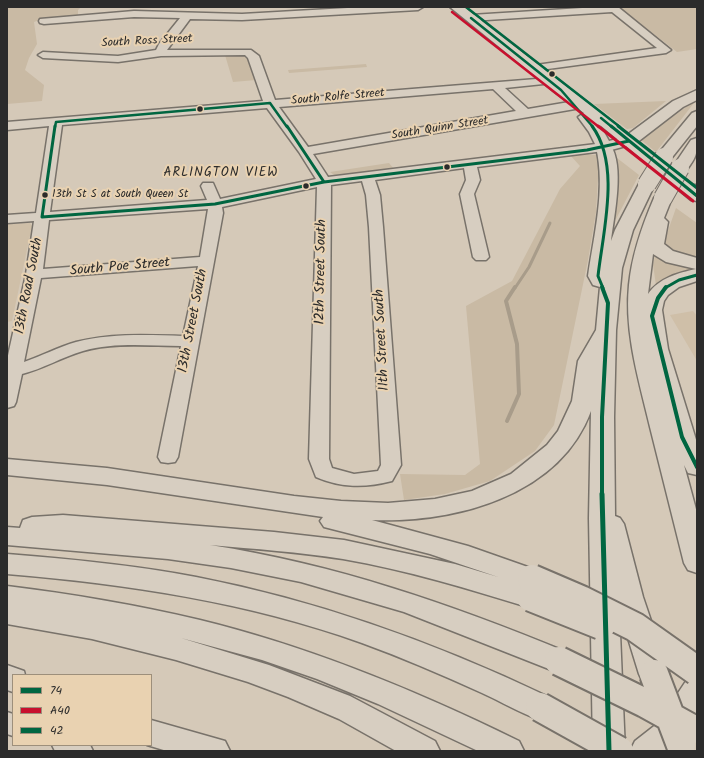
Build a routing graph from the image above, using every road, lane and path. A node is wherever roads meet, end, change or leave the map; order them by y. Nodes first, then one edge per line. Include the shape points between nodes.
1 (237, 7) edge
2 (418, 7) edge
3 (456, 7) edge
4 (462, 7) edge
5 (188, 15) junction
6 (242, 17) junction
7 (471, 18) junction
8 (44, 21) dead end
9 (161, 53) junction
10 (43, 55) dead end
11 (533, 68) junction
12 (549, 80) junction
13 (495, 86) junction
14 (561, 90) junction
15 (697, 94) edge
16 (270, 103) junction
17 (575, 105) junction
18 (533, 113) junction
19 (697, 116) edge
20 (56, 122) junction
21 (7, 126) edge
22 (697, 143) edge
23 (616, 144) junction
24 (305, 151) junction
25 (697, 154) edge
26 (469, 165) junction
27 (680, 168) junction
28 (366, 177) junction
29 (324, 182) junction
30 (208, 186) dead end
31 (695, 192) edge
32 (663, 198) junction
33 (215, 204) junction
34 (697, 213) edge
35 (42, 217) junction
36 (7, 219) edge
37 (481, 257) dead end
38 (206, 261) junction
39 (697, 264) edge
40 (34, 274) junction
41 (697, 275) edge
42 (608, 303) junction
43 (640, 318) junction
44 (606, 330) junction
45 (191, 341) junction
46 (14, 370) junction
47 (7, 402) edge
48 (682, 437) junction
49 (168, 457) dead end
50 (7, 467) edge
51 (697, 467) edge
52 (67, 472) junction
53 (7, 474) edge
54 (359, 481) joint
55 (602, 484) junction
56 (183, 488) junction
57 (7, 527) edge
58 (7, 536) edge
59 (697, 563) edge
60 (7, 564) edge
61 (531, 588) junction
62 (7, 597) edge
63 (7, 613) edge
64 (697, 672) edge
65 (697, 690) edge
66 (152, 734) edge
67 (152, 734) edge
68 (689, 739) edge
69 (495, 744) edge
70 (612, 744) edge
71 (413, 745) edge
72 (68, 746) edge
73 (80, 751) edge
74 (186, 751) edge
75 (214, 751) edge
76 (646, 751) edge

1 - 6 street
2 - 6 street
3 - 7 main road
4 - 7 main road via 474,16
5 - 6 street
5 - 8 street via 127,14
5 - 9 street via 163,46
7 - 11 main road
7 - 11 street via 614,9 666,50
9 - 10 street, South Ross Street via 118,59
9 - 16 street, South Ross Street via 252,54
11 - 12 main road
12 - 13 street, South Rolfe Street
12 - 14 main road
13 - 16 street, South Rolfe Street
13 - 18 street
14 - 17 main road
14 - 23 main road via 583,104
15 - 23 main road
16 - 20 street, South Rolfe Street
16 - 24 street
17 - 18 street, South Quinn Street
17 - 23 main road via 597,132
18 - 24 street, South Quinn Street
19 - 42 main road, bridge via 664,156 632,214 612,268
20 - 21 street, South Rolfe Street
20 - 35 street, 13th Road South
22 - 27 main road
23 - 26 street
23 - 31 main road
23 - 34 main road
23 - 42 main road via 608,163 598,276
24 - 29 street
25 - 27 main road
26 - 28 street
26 - 37 street via 474,183 467,194
27 - 32 main road, bridge
28 - 29 street
28 - 54 street, 11th Street South via 373,194 376,227 391,465 385,476
29 - 33 street
29 - 54 street, 12th Street South via 319,459 322,472 342,481
30 - 33 street, 13th Street South
32 - 39 main road via 655,238 656,246 673,258
32 - 43 main road via 642,254 638,294
33 - 35 street
33 - 38 street, 13th Street South via 216,213
35 - 36 street
35 - 40 street, 13th Road South
38 - 40 street, South Poe Street
38 - 45 street, 13th Street South
40 - 46 street, 13th Road South
41 - 48 main road via 667,286 658,295 652,310 658,346
42 - 44 main road
43 - 48 main road via 664,402
43 - 59 main road via 643,354
44 - 55 main road
44 - 56 main road via 589,363 579,413 563,441 535,469 494,492 443,507 394,512 309,507
45 - 46 street via 92,344 64,352 29,368
45 - 49 street, 13th Street South
46 - 47 street, 13th Road South
48 - 51 main road
50 - 52 main road
52 - 53 main road
52 - 56 main road
55 - 68 main road, bridge via 629,597 654,674
55 - 70 main road
56 - 61 main road via 232,504 314,517 410,538 477,558
57 - 61 main road via 63,524 310,545
58 - 68 main road, bridge via 180,550 344,582 430,609 559,661
60 - 70 main road, bridge via 197,587 366,632 497,685
61 - 64 main road, bridge
62 - 69 main road via 149,619 236,641 313,665 396,697
63 - 71 main road via 107,630 202,655 340,706
65 - 76 main road via 669,733
66 - 74 main road
67 - 75 main road
72 - 73 street

